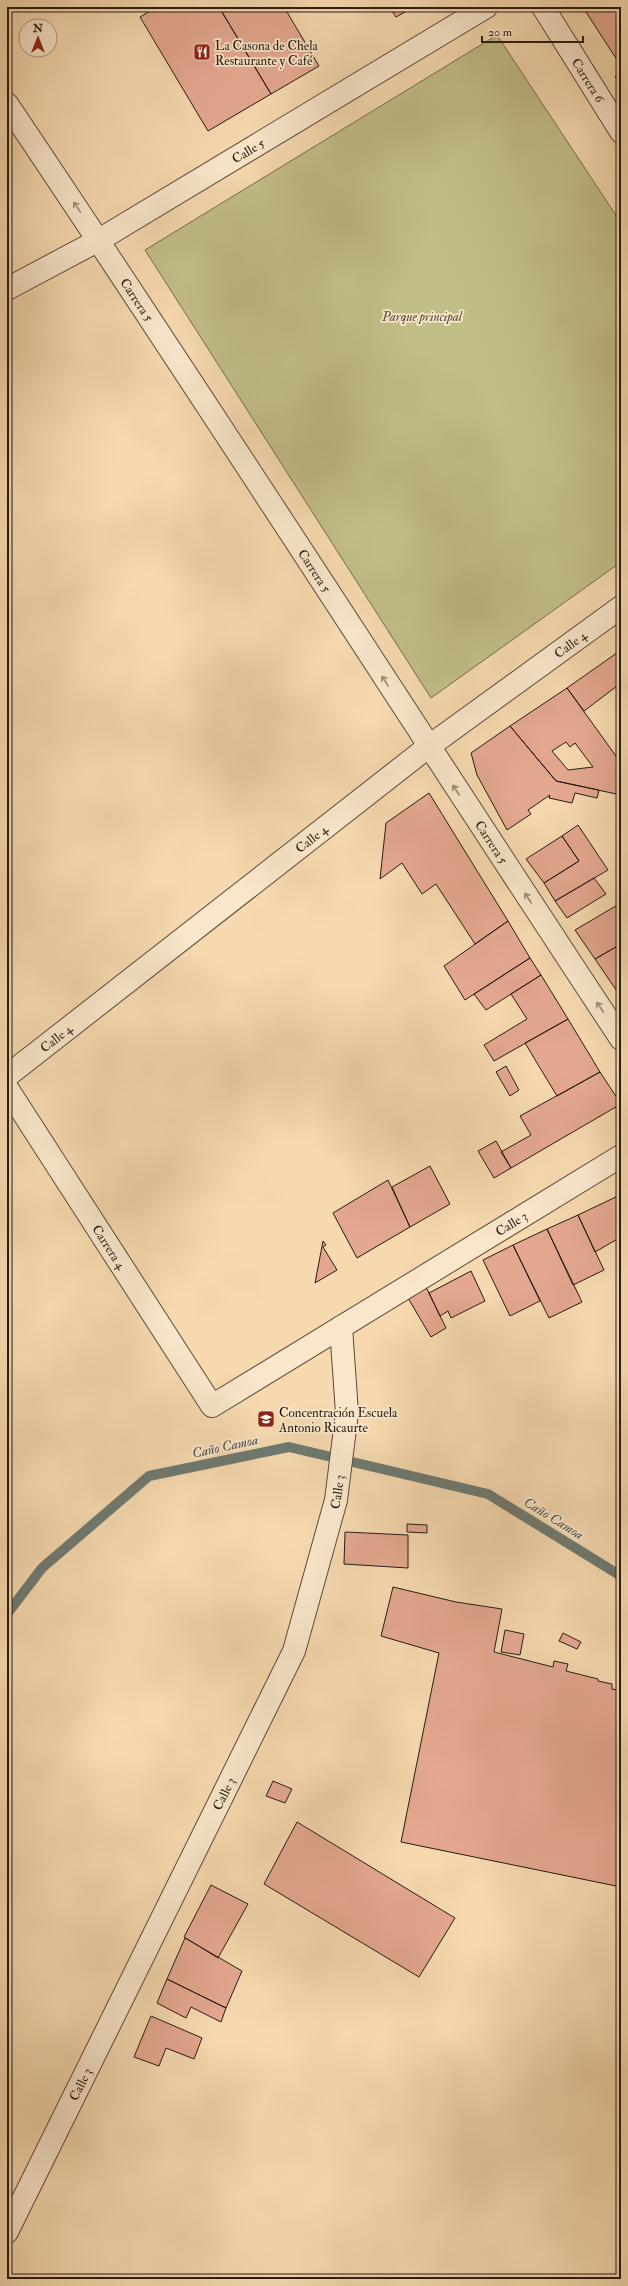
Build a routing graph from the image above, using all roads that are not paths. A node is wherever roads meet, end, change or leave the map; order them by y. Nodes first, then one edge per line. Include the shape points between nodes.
1 (486, 7) edge
2 (543, 7) edge
3 (7, 104) edge
4 (621, 132) edge
5 (99, 240) junction
6 (7, 289) edge
7 (621, 607) edge
8 (428, 747) junction
9 (621, 1039) edge
10 (7, 1076) edge
11 (7, 1088) edge
12 (621, 1156) edge
13 (341, 1327) junction
14 (212, 1406) joint
15 (7, 2232) edge

1 - 5 street, Calle 5
2 - 4 street, Carrera 6
5 -> 3 street, Carrera 5
5 - 6 street, Calle 5
8 -> 5 street, Carrera 5
7 - 8 street, Calle 4
9 -> 8 street, Carrera 5
8 - 10 street, Calle 4
11 - 14 street, Carrera 4
12 - 13 street, Calle 3
13 - 14 street, Calle 3
13 - 15 street, Calle 3 via 347,1412 336,1500 294,1651

